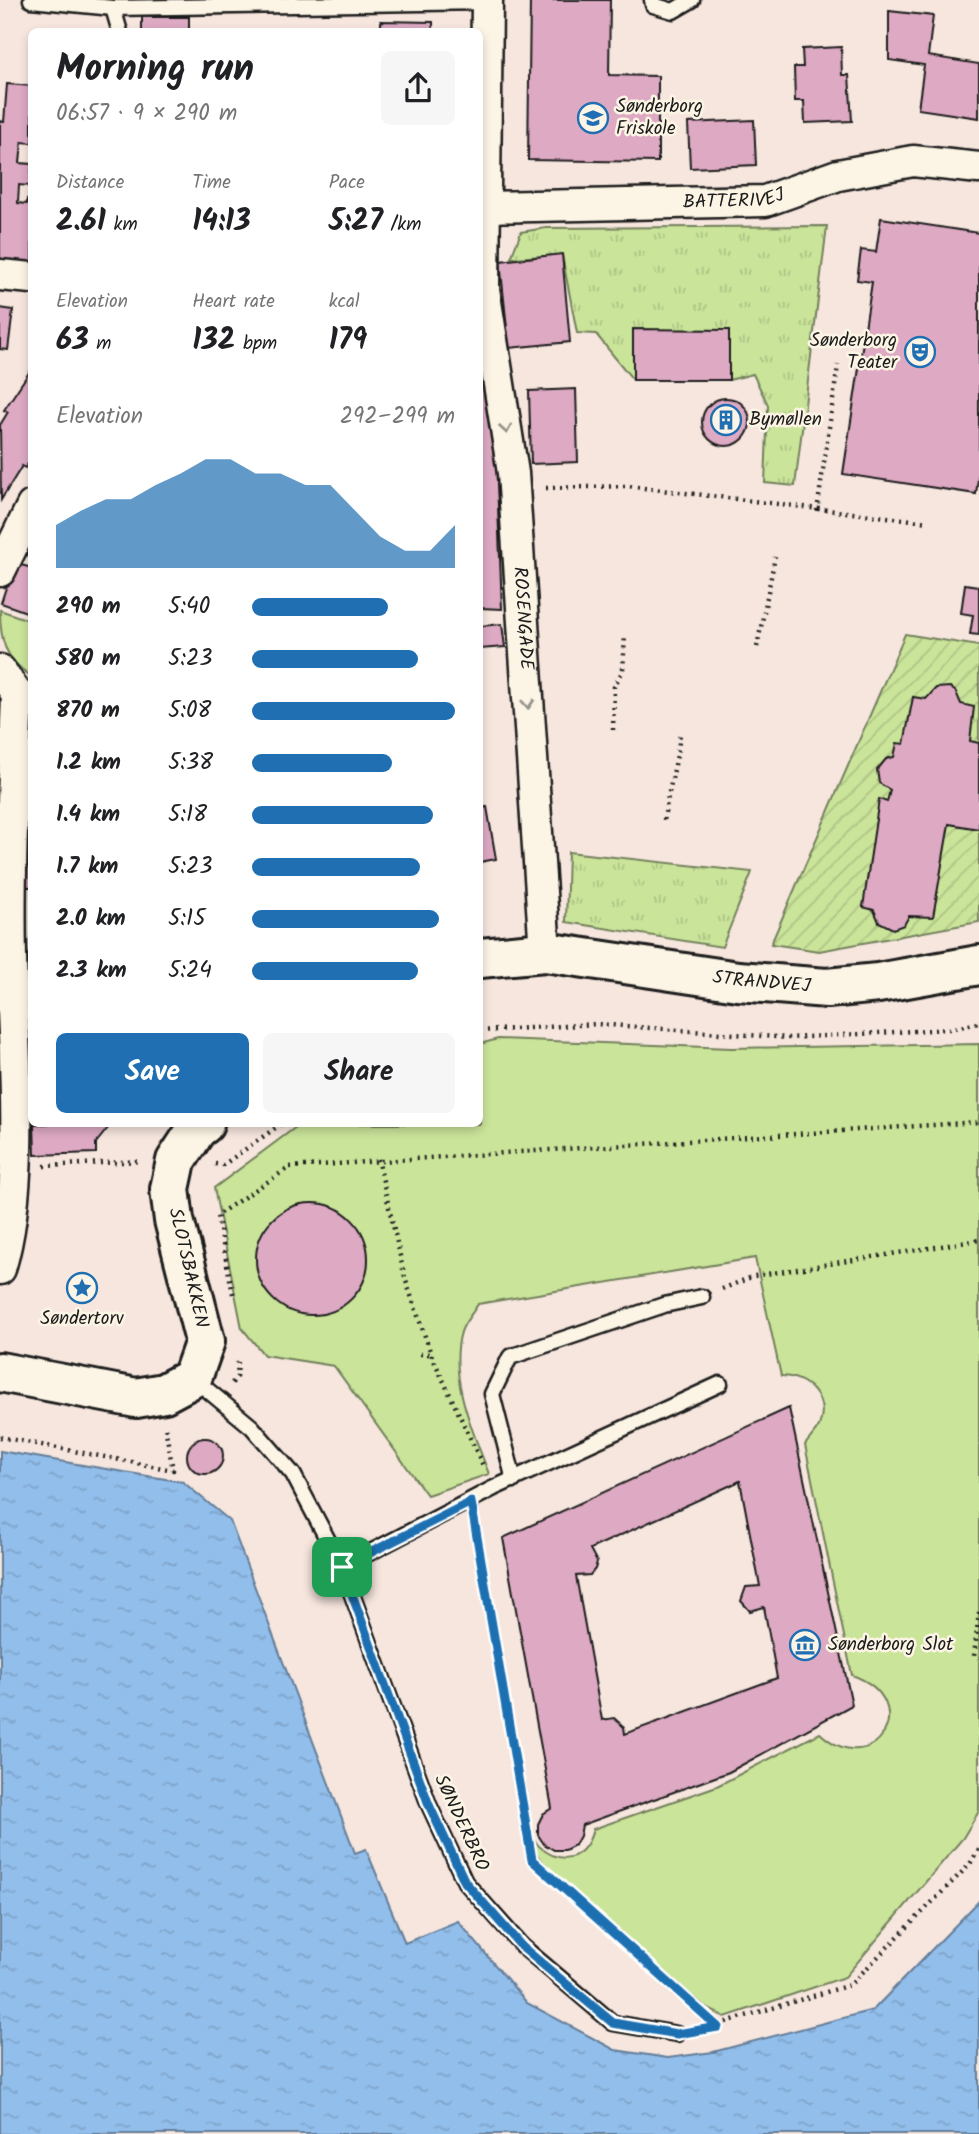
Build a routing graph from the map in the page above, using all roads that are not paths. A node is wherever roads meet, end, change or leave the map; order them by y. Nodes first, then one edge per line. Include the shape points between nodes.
1 (31, 0) edge
2 (652, 0) edge
3 (692, 0) edge
4 (487, 1) edge
5 (114, 8) junction
6 (119, 28) edge
7 (979, 169) edge
8 (484, 207) junction
9 (483, 248) edge
10 (0, 275) edge
11 (28, 278) edge
12 (483, 295) edge
13 (28, 514) edge
14 (0, 571) edge
15 (0, 670) edge
16 (24, 698) edge
17 (5, 908) edge
18 (545, 952) junction
19 (483, 958) edge
20 (979, 965) edge
21 (200, 1127) edge
22 (3, 1251) edge
23 (702, 1297) road end
24 (0, 1372) edge
25 (192, 1378) junction
26 (720, 1384) dead end
27 (514, 1480) junction
28 (342, 1567) junction
29 (677, 2034) road end

1 - 5 lane
2 - 3 lane via 653,5 673,11
4 - 5 lane
4 - 8 street, ROSENGADE
5 - 6 lane
7 - 8 street, BATTERIVEJ via 914,161 838,175 765,201
8 - 9 street, ROSENGADE
10 - 11 street
12 -> 18 street, ROSENGADE via 514,489
13 - 14 street
15 - 16 street
16 - 17 street
17 - 22 street via 15,1168
18 - 19 street
18 - 20 street, STRANDVEJ via 793,988 878,983
21 - 25 street, SLOTSBAKKEN via 176,1161 170,1189 205,1341
23 - 27 lane via 664,1305 510,1357 492,1394
24 - 25 street via 136,1398 164,1393
25 - 28 lane, SØNDERBRO via 252,1427 293,1474
26 - 27 lane
27 - 28 lane
28 - 29 lane, SØNDERBRO via 429,1805 465,1882 522,1947 613,2023

